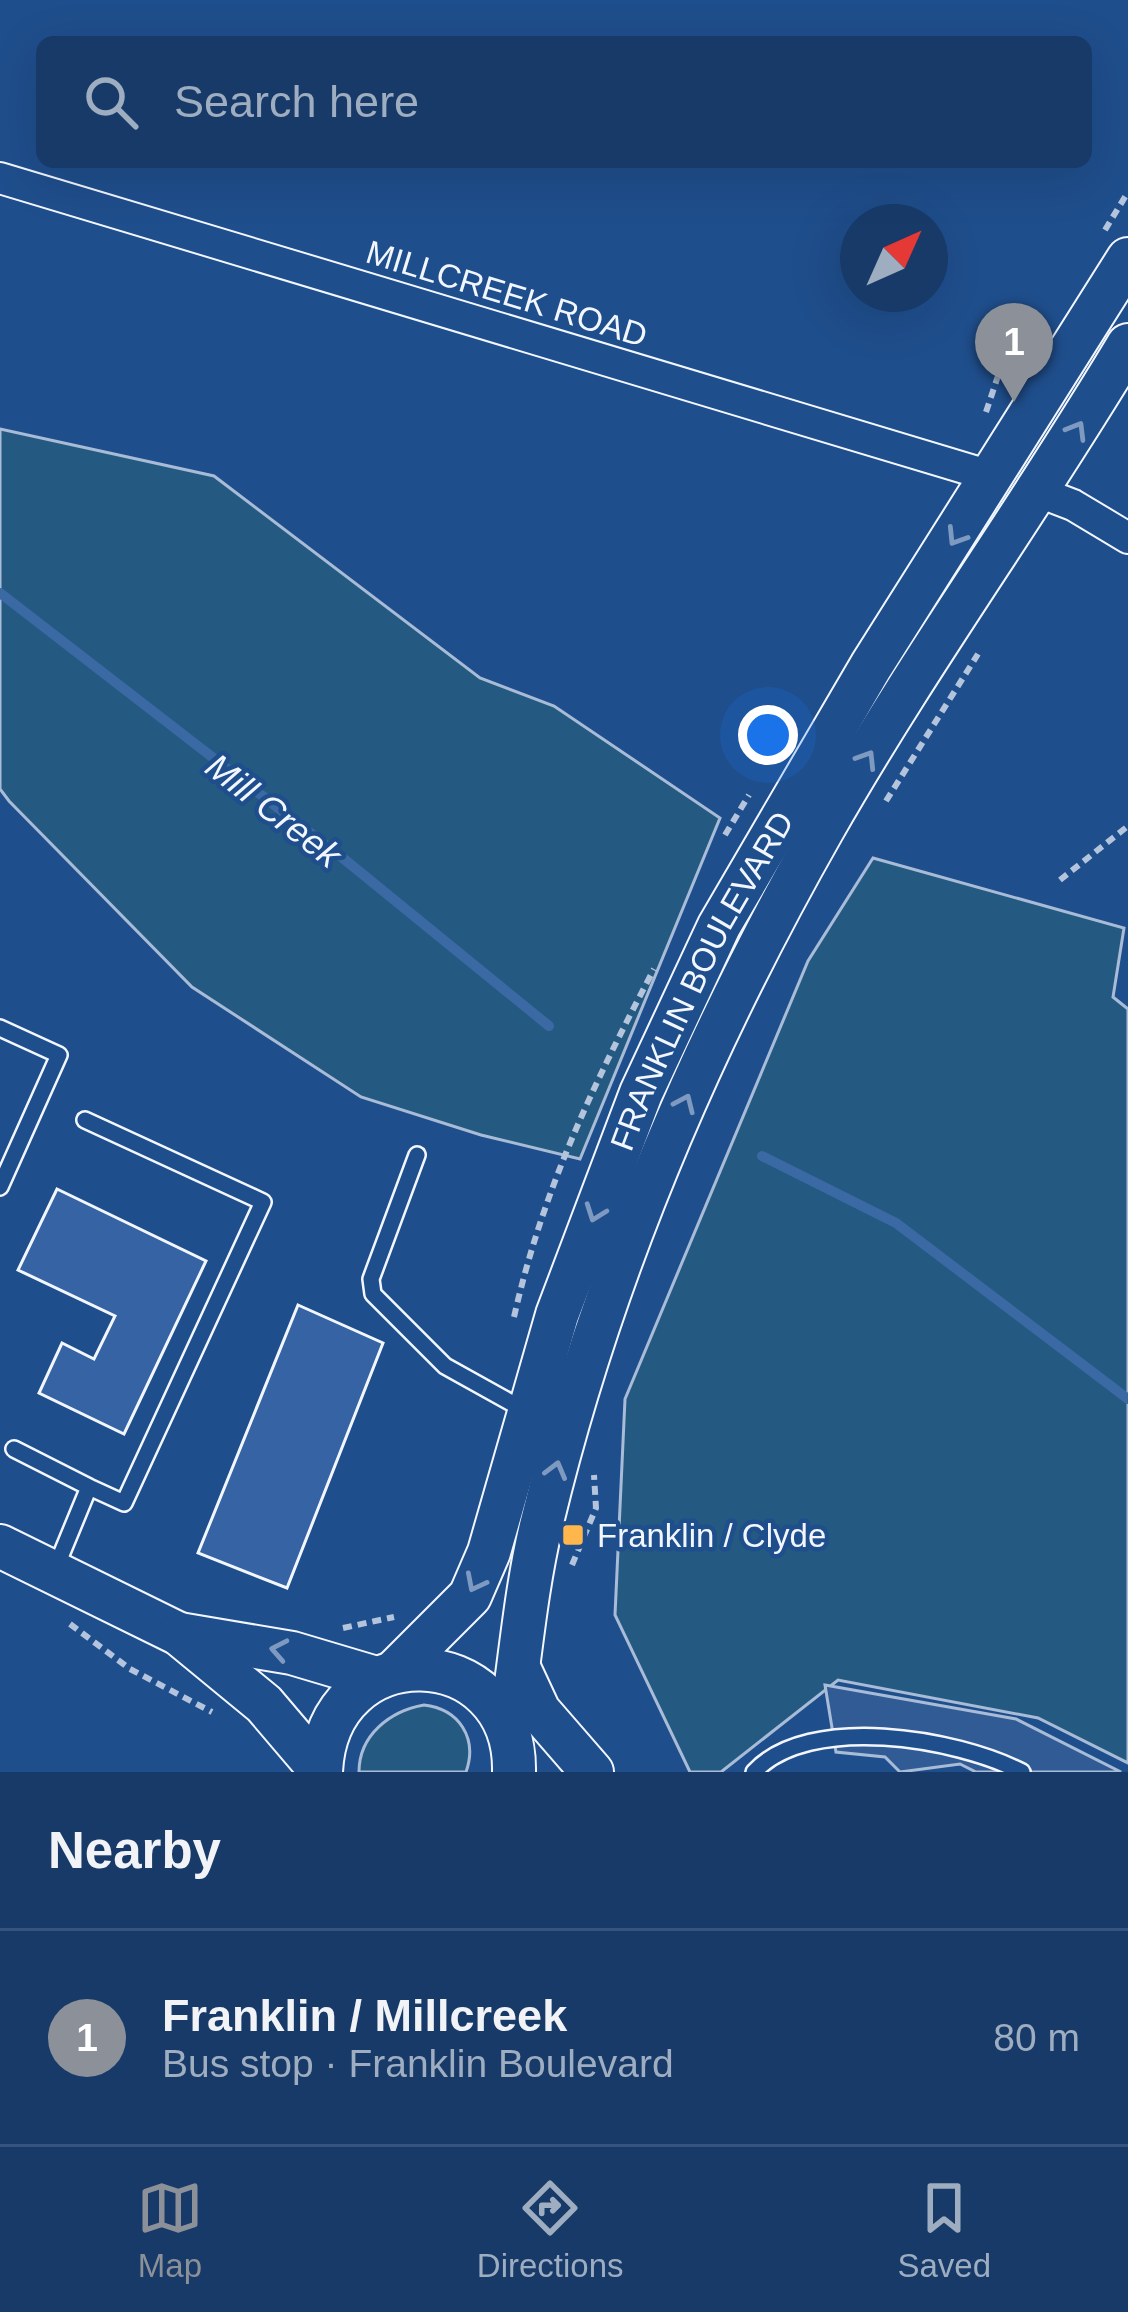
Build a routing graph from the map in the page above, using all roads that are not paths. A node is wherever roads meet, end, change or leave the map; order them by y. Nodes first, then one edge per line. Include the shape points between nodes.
1 (0, 178) edge
2 (1128, 259) edge
3 (1128, 346) edge
4 (994, 477) junction
5 (1039, 492) junction
6 (1128, 538) edge
7 (0, 1028) edge
8 (85, 1120) dead end
9 (417, 1155) dead end
10 (0, 1187) edge
11 (526, 1411) junction
12 (14, 1449) dead end
13 (89, 1487) junction
14 (0, 1546) edge
15 (53, 1574) junction
16 (179, 1634) junction
17 (519, 1668) junction
18 (386, 1674) junction
19 (517, 1758) edge
20 (321, 1771) edge
21 (592, 1772) edge
22 (754, 1772) edge
23 (1022, 1772) edge

1 - 4 street, MILLCREEK ROAD
2 - 4 main road, FRANKLIN BOULEVARD
5 -> 3 main road, FRANKLIN BOULEVARD
4 -> 11 main road, FRANKLIN BOULEVARD via 781,814 701,962 634,1111
5 - 6 street
17 -> 5 main road, FRANKLIN BOULEVARD via 541,1527 579,1381 716,1032 824,827
7 - 10 lane via 59,1055
8 - 13 lane via 262,1202 124,1503
9 - 11 lane via 371,1280 373,1294 445,1366
11 -> 18 main road, FRANKLIN BOULEVARD via 470,1596
12 - 13 lane
13 - 15 lane
14 - 15 main road
15 - 16 main road
18 -> 16 main road
16 - 20 main road via 264,1704
17 - 19 main road, FRANKLIN BOULEVARD
17 - 21 main road via 539,1711
18 - 19 main road via 451,1674 485,1697
18 - 20 main road, FRANKLIN BOULEVARD via 352,1693 334,1715
22 - 23 lane via 771,1754 830,1735 925,1742

